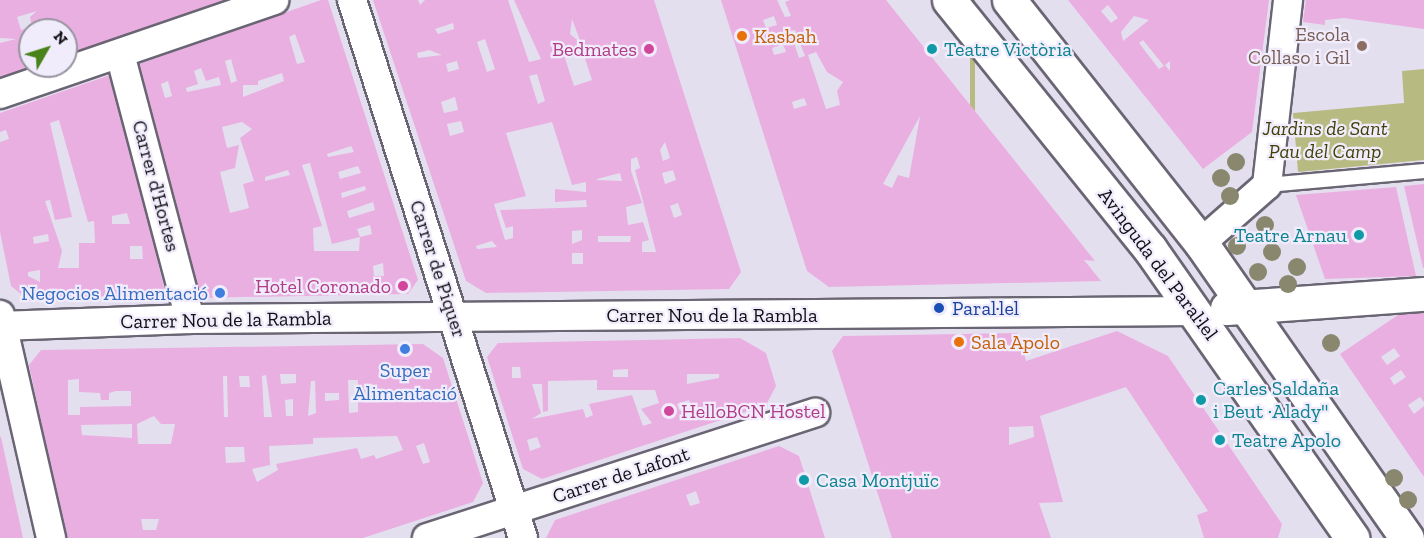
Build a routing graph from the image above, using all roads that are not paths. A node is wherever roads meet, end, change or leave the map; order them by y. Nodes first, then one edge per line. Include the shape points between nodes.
1 (274, 0) edge
2 (352, 0) edge
3 (948, 0) edge
4 (1009, 0) edge
5 (1288, 0) edge
6 (120, 54) junction
7 (0, 94) edge
8 (1424, 171) edge
9 (1268, 185) junction
10 (1201, 243) junction
11 (1424, 294) edge
12 (1246, 306) junction
13 (1195, 312) junction
14 (453, 317) junction
15 (190, 319) junction
16 (1, 323) edge
17 (815, 413) dead end
18 (515, 509) junction
19 (51, 538) edge
20 (427, 538) edge
21 (523, 538) edge
22 (1352, 538) edge
23 (1407, 538) edge

1 - 6 street
2 - 14 street, Carrer de Piquer
3 - 13 main road, Avinguda del Paral·lel
4 - 10 main road
5 - 9 street
6 - 7 street
6 - 15 street, Carrer d'Hortes
8 - 9 lane
9 - 10 street
10 - 12 main road
11 - 12 main road, Carrer Nou de la Rambla
12 - 13 main road, Carrer Nou de la Rambla
12 - 23 main road
13 - 14 street, Carrer Nou de la Rambla
13 - 22 main road, Avinguda del Paral·lel
14 - 15 street, Carrer Nou de la Rambla
14 - 18 street, Carrer de Piquer
15 - 16 street, Carrer Nou de la Rambla
16 - 19 street
17 - 18 street, Carrer de Lafont
18 - 20 street, Carrer de Lafont
18 - 21 street, Carrer de Piquer

